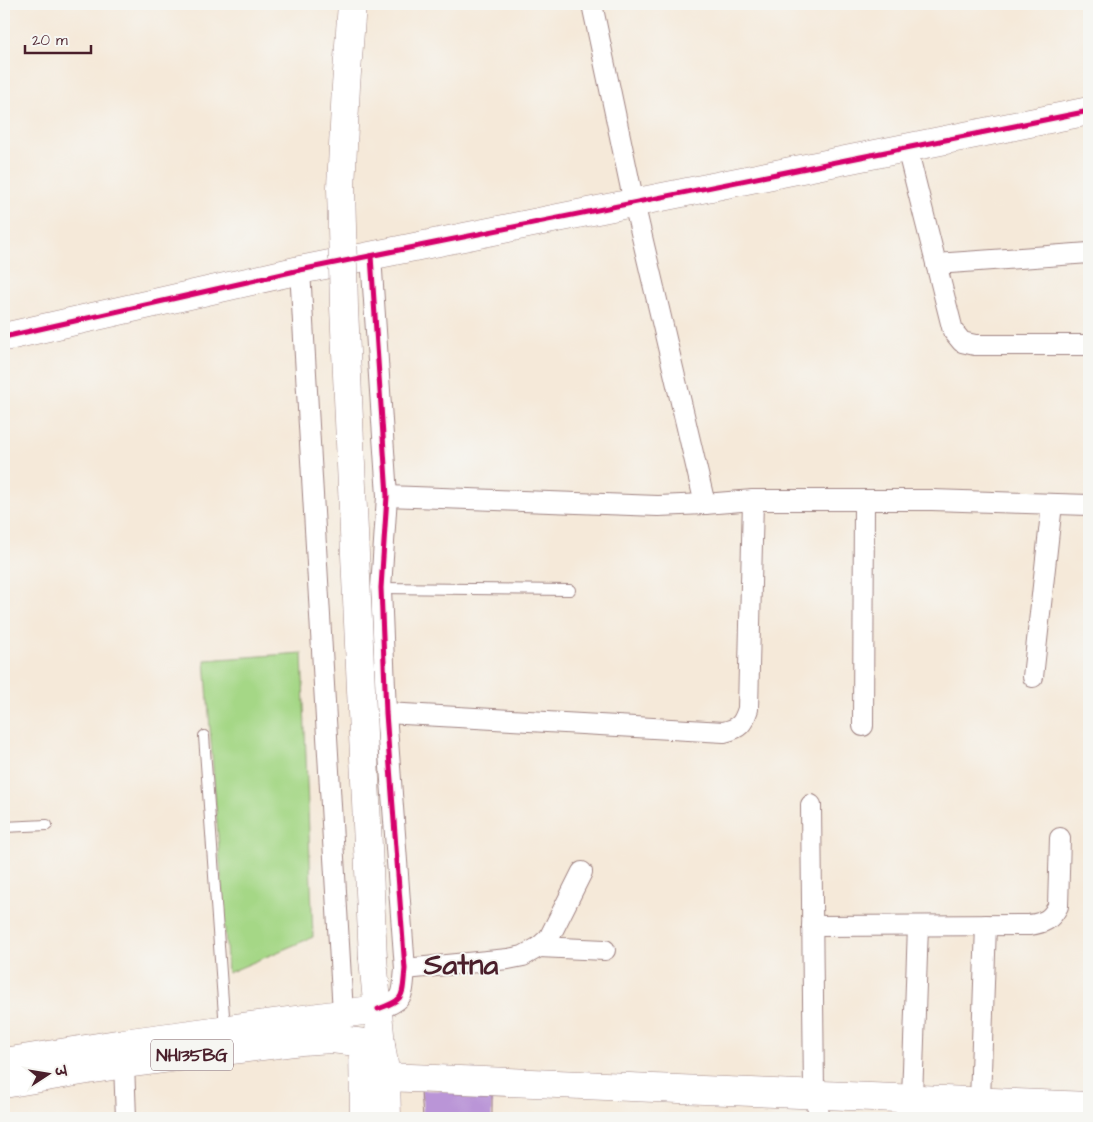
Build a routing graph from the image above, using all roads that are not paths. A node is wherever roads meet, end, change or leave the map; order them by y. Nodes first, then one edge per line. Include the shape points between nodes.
1 (352, 4) edge
2 (592, 4) edge
3 (1089, 111) edge
4 (907, 148) junction
5 (634, 203) junction
6 (1089, 253) edge
7 (371, 256) junction
8 (936, 264) junction
9 (300, 270) junction
10 (4, 337) edge
11 (1089, 345) edge
12 (386, 496) junction
13 (753, 500) junction
14 (864, 501) junction
15 (705, 504) junction
16 (1052, 504) junction
17 (1089, 505) edge
18 (381, 588) junction
19 (570, 590) dead end
20 (1033, 677) dead end
21 (386, 713) junction
22 (863, 726) dead end
23 (204, 736) dead end
24 (811, 805) dead end
25 (47, 825) dead end
26 (4, 827) edge
27 (1060, 838) dead end
28 (582, 872) dead end
29 (986, 925) junction
30 (812, 926) junction
31 (918, 926) junction
32 (539, 948) junction
33 (605, 950) dead end
34 (404, 969) junction
35 (361, 1010) junction
36 (226, 1040) junction
37 (372, 1044) junction
38 (4, 1062) edge
39 (124, 1064) junction
40 (386, 1077) junction
41 (4, 1084) edge
42 (912, 1098) junction
43 (980, 1101) junction
44 (817, 1106) edge
45 (1089, 1106) edge
46 (126, 1118) edge
47 (364, 1118) edge
48 (387, 1118) edge

1 - 35 main road, bridge via 341,187 373,967
2 - 5 street
3 - 4 main road
4 - 5 main road
4 - 8 street
5 - 7 main road
5 - 15 street
6 - 8 street
7 - 9 main road
7 - 12 street
8 - 11 street via 953,331 962,342 976,345
9 - 10 main road
9 - 35 street
12 - 15 street via 658,506
12 - 18 street
13 - 14 street
13 - 15 street
13 - 21 street via 748,708 744,721 736,729 724,732
14 - 16 street
14 - 22 street
16 - 17 street
16 - 20 street
18 - 19 lane
18 - 21 street
21 - 34 street
23 - 36 lane
24 - 30 street
25 - 26 lane
27 - 29 street via 1058,906 1053,916 1043,923 1029,925
28 - 32 street via 549,938
29 - 31 street
29 - 43 street
30 - 31 street
30 - 44 street
31 - 42 street
32 - 33 street
32 - 34 street via 508,959
34 - 35 street via 402,996 397,1002
35 - 36 main road, NH135BG
35 - 37 main road
36 - 37 main road, NH135BG via 332,1040
36 - 38 main road, NH135BG via 123,1043
36 - 39 main road, NH135BG
37 - 40 main road
37 - 47 main road
39 - 41 main road, NH135BG
39 - 46 street
40 - 44 main road
40 - 48 main road
42 - 43 main road
42 - 44 main road
43 - 45 main road

